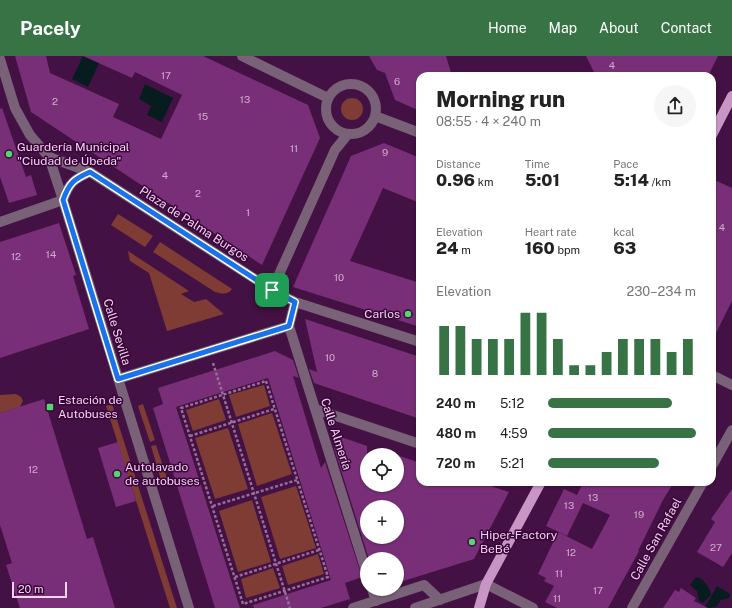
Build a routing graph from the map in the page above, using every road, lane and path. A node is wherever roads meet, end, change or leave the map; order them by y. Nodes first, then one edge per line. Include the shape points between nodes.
1 (242, 56) edge
2 (0, 59) edge
3 (732, 96) edge
4 (328, 98) junction
5 (375, 116) junction
6 (716, 127) edge
7 (416, 131) edge
8 (348, 134) junction
9 (49, 157) junction
10 (90, 172) junction
11 (63, 200) junction
12 (0, 222) edge
13 (272, 290) junction
14 (295, 302) junction
15 (289, 326) junction
16 (416, 341) edge
17 (209, 351) junction
18 (716, 377) edge
19 (118, 379) junction
20 (732, 385) edge
21 (223, 395) junction
22 (274, 409) junction
23 (315, 409) junction
24 (232, 422) junction
25 (732, 430) edge
26 (190, 436) junction
27 (416, 443) edge
28 (716, 459) edge
29 (297, 480) junction
30 (536, 486) edge
31 (701, 486) edge
32 (254, 493) junction
33 (213, 506) junction
34 (319, 550) junction
35 (360, 552) edge
36 (276, 564) junction
37 (235, 577) junction
38 (486, 584) junction
39 (285, 591) junction
40 (374, 596) edge
41 (440, 600) junction
42 (376, 601) junction
43 (190, 608) edge
44 (290, 608) edge
45 (353, 608) edge
46 (415, 608) edge
47 (479, 608) edge
48 (533, 608) edge
49 (632, 608) edge

1 - 4 street
2 - 9 street via 15,108 30,135
3 - 6 main road
4 - 5 street via 344,85 360,86 373,98
4 - 8 street via 326,108 329,121 335,129
5 - 7 street
5 - 8 street via 366,129
8 - 13 street via 335,150
9 - 10 street, Plaza de Palma Burgos
9 - 11 street
10 - 11 street via 76,178
10 - 13 street, Plaza de Palma Burgos
11 - 12 street
11 - 19 street, Calle Sevilla
13 - 14 street, Plaza de Palma Burgos
14 - 15 street
14 - 16 street, Plaza de Palma Burgos
15 - 17 street
15 - 23 street, Calle Almería
17 - 19 street
17 - 21 path
18 - 20 street
19 - 43 street, Calle Sevilla
21 - 22 path via 266,381
21 - 24 path
21 - 26 path via 181,408
22 - 24 path
22 - 29 path
23 - 27 street
23 - 35 street, Calle Almería
24 - 26 path
24 - 32 path
25 - 28 street
26 - 33 path
29 - 32 path
29 - 34 path
30 - 38 main road
31 - 49 street, Calle San Rafael
32 - 33 path
32 - 36 path
33 - 37 path
34 - 36 path
34 - 39 path via 328,577
36 - 37 path
36 - 39 path
37 - 39 path via 243,604
38 - 41 street
38 - 47 main road
38 - 48 street
39 - 44 path
40 - 42 street
41 - 42 street via 424,585
41 - 46 street
42 - 45 street

